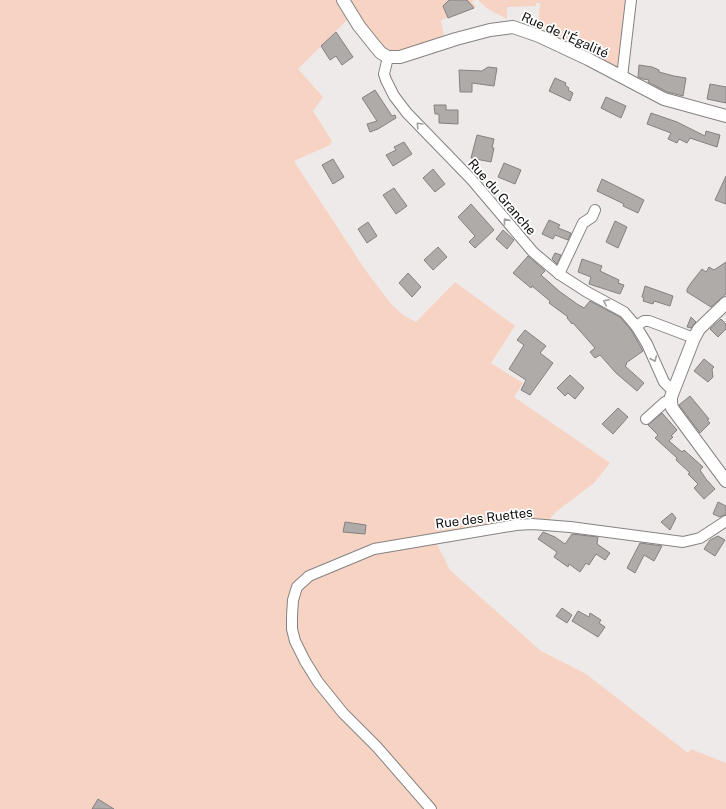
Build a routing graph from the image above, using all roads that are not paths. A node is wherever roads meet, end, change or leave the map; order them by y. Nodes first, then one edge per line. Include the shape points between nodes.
1 (343, 0) edge
2 (631, 0) edge
3 (388, 57) junction
4 (622, 77) junction
5 (725, 114) edge
6 (595, 210) dead end
7 (559, 274) junction
8 (726, 304) edge
9 (636, 326) junction
10 (694, 338) junction
11 (672, 395) junction
12 (646, 419) dead end
13 (726, 481) edge
14 (726, 521) edge
15 (432, 809) edge

1 - 3 street via 359,26 381,53
2 - 4 street
3 - 4 street, Rue de l'Égalité via 400,57 456,39 513,27 539,36
7 -> 3 street, Rue du Granche via 532,252 472,180 400,104 384,74
4 - 5 street, Rue de l'Égalité via 664,99
6 - 7 street via 592,217 583,223
9 -> 7 street, Rue du Granche via 621,310
8 - 10 street via 699,329
9 - 10 street via 649,321
9 -> 11 street, Rue du Granche
10 - 11 street
11 - 12 street
11 - 13 street via 672,408
14 - 15 street, Rue des Ruettes via 700,538 683,542 570,527 516,525 374,549 309,576 297,587 293,600 292,629 305,661 342,713 377,747

